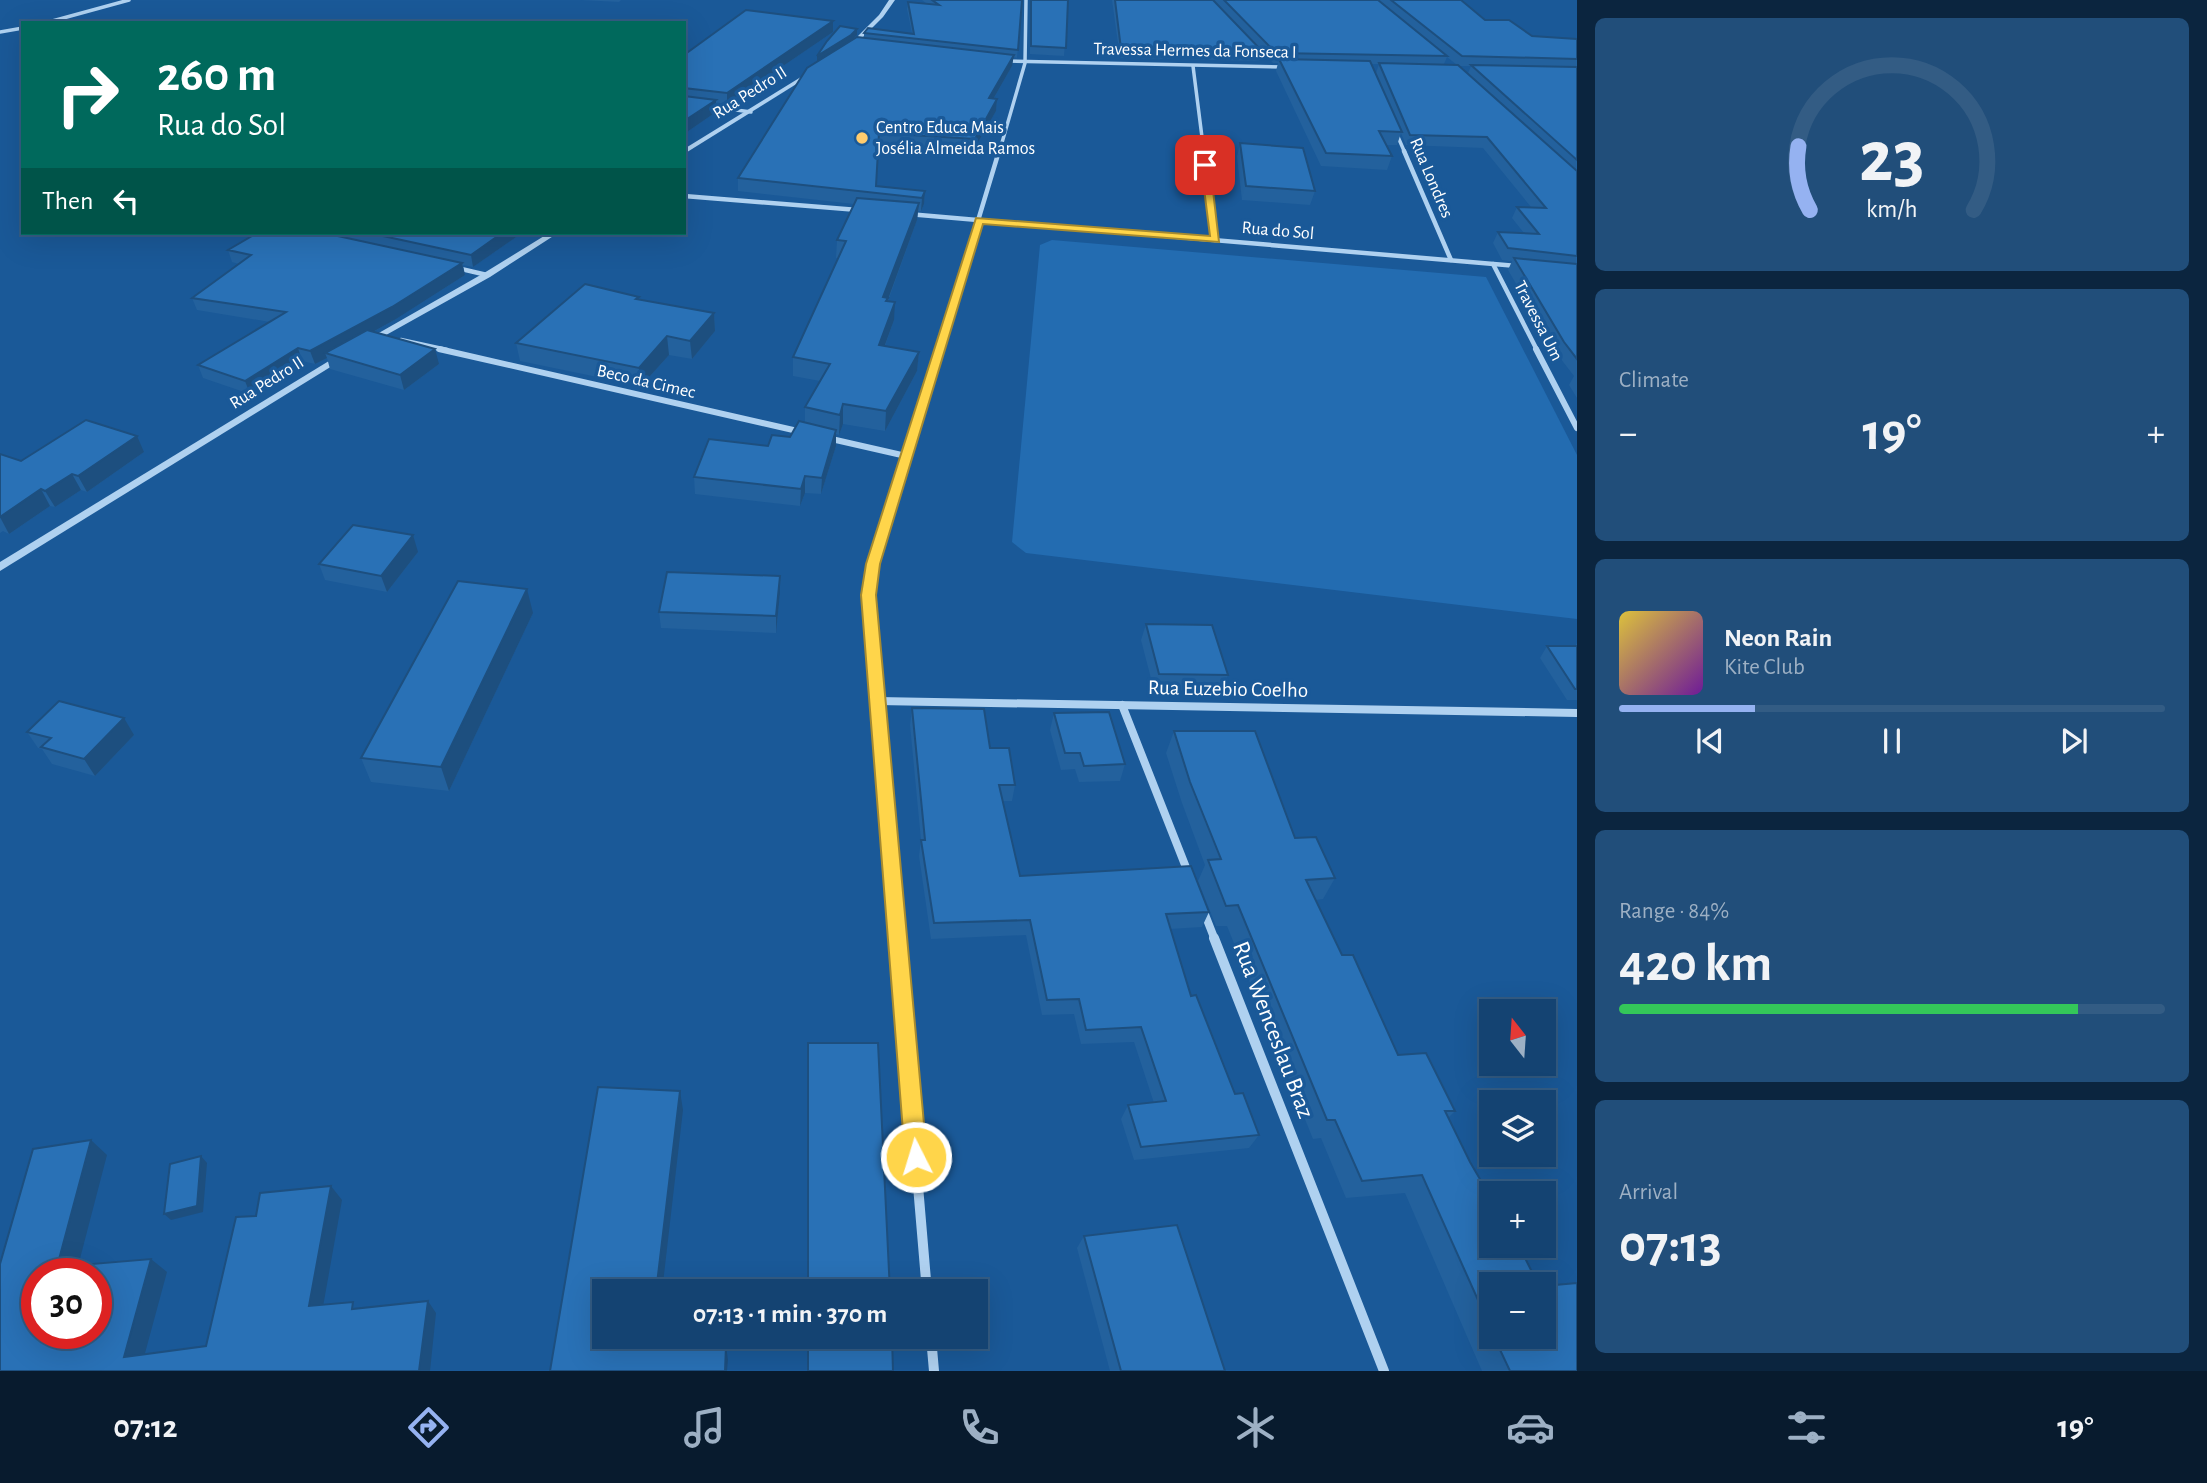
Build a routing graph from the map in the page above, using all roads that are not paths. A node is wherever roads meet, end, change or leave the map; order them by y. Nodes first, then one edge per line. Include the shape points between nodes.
1 (129, 0) edge
2 (891, 0) edge
3 (1026, 0) edge
4 (52, 21) edge
5 (21, 27) edge
6 (0, 32) edge
7 (844, 51) edge
8 (1261, 57) edge
9 (999, 60) edge
10 (1024, 63) junction
11 (821, 66) edge
12 (1192, 66) junction
13 (1270, 66) junction
14 (1295, 67) edge
15 (698, 104) edge
16 (751, 112) junction
17 (1391, 119) edge
18 (686, 151) edge
19 (686, 196) edge
20 (872, 211) edge
21 (899, 214) edge
22 (979, 220) junction
23 (551, 235) edge
24 (1215, 240) junction
25 (1451, 260) junction
26 (1493, 264) junction
27 (446, 266) edge
28 (1529, 267) edge
29 (487, 275) junction
30 (380, 335) junction
31 (359, 346) edge
32 (349, 352) edge
33 (1577, 428) edge
34 (811, 434) edge
35 (825, 437) edge
36 (906, 456) junction
37 (0, 567) edge
38 (878, 701) junction
39 (1122, 705) junction
40 (1577, 713) edge
41 (1193, 884) edge
42 (1198, 897) edge
43 (926, 1279) edge
44 (932, 1349) edge
45 (934, 1371) edge
46 (1384, 1371) edge

1 - 4 street
2 - 7 street
3 - 10 street
5 - 6 street
8 - 13 street
9 - 10 street, Travessa Hermes da Fonseca I
10 - 12 street, Travessa Hermes da Fonseca I
10 - 22 street
11 - 16 street, Rua Pedro II
12 - 13 street, Travessa Hermes da Fonseca I
12 - 24 street
13 - 14 street, Travessa Hermes da Fonseca I
15 - 16 street
16 - 18 street, Rua Pedro II
17 - 25 street, Rua Londres
19 - 20 street
21 - 22 street, Rua do Sol
22 - 24 street, Rua do Sol
22 - 36 street
23 - 29 street
24 - 25 street, Rua do Sol
25 - 26 street, Rua do Sol
26 - 28 street, Rua do Sol
26 - 33 street, Travessa Um
27 - 29 street
29 - 30 street
30 - 31 street
30 - 34 street, Beco da Cimec
32 - 37 street, Rua Pedro II
35 - 36 street
36 - 38 street via 868,595
38 - 39 street, Rua Euzebio Coelho
38 - 43 street
39 - 40 street, Rua Euzebio Coelho
39 - 41 street
42 - 46 street, Rua Wenceslau Braz
44 - 45 street

